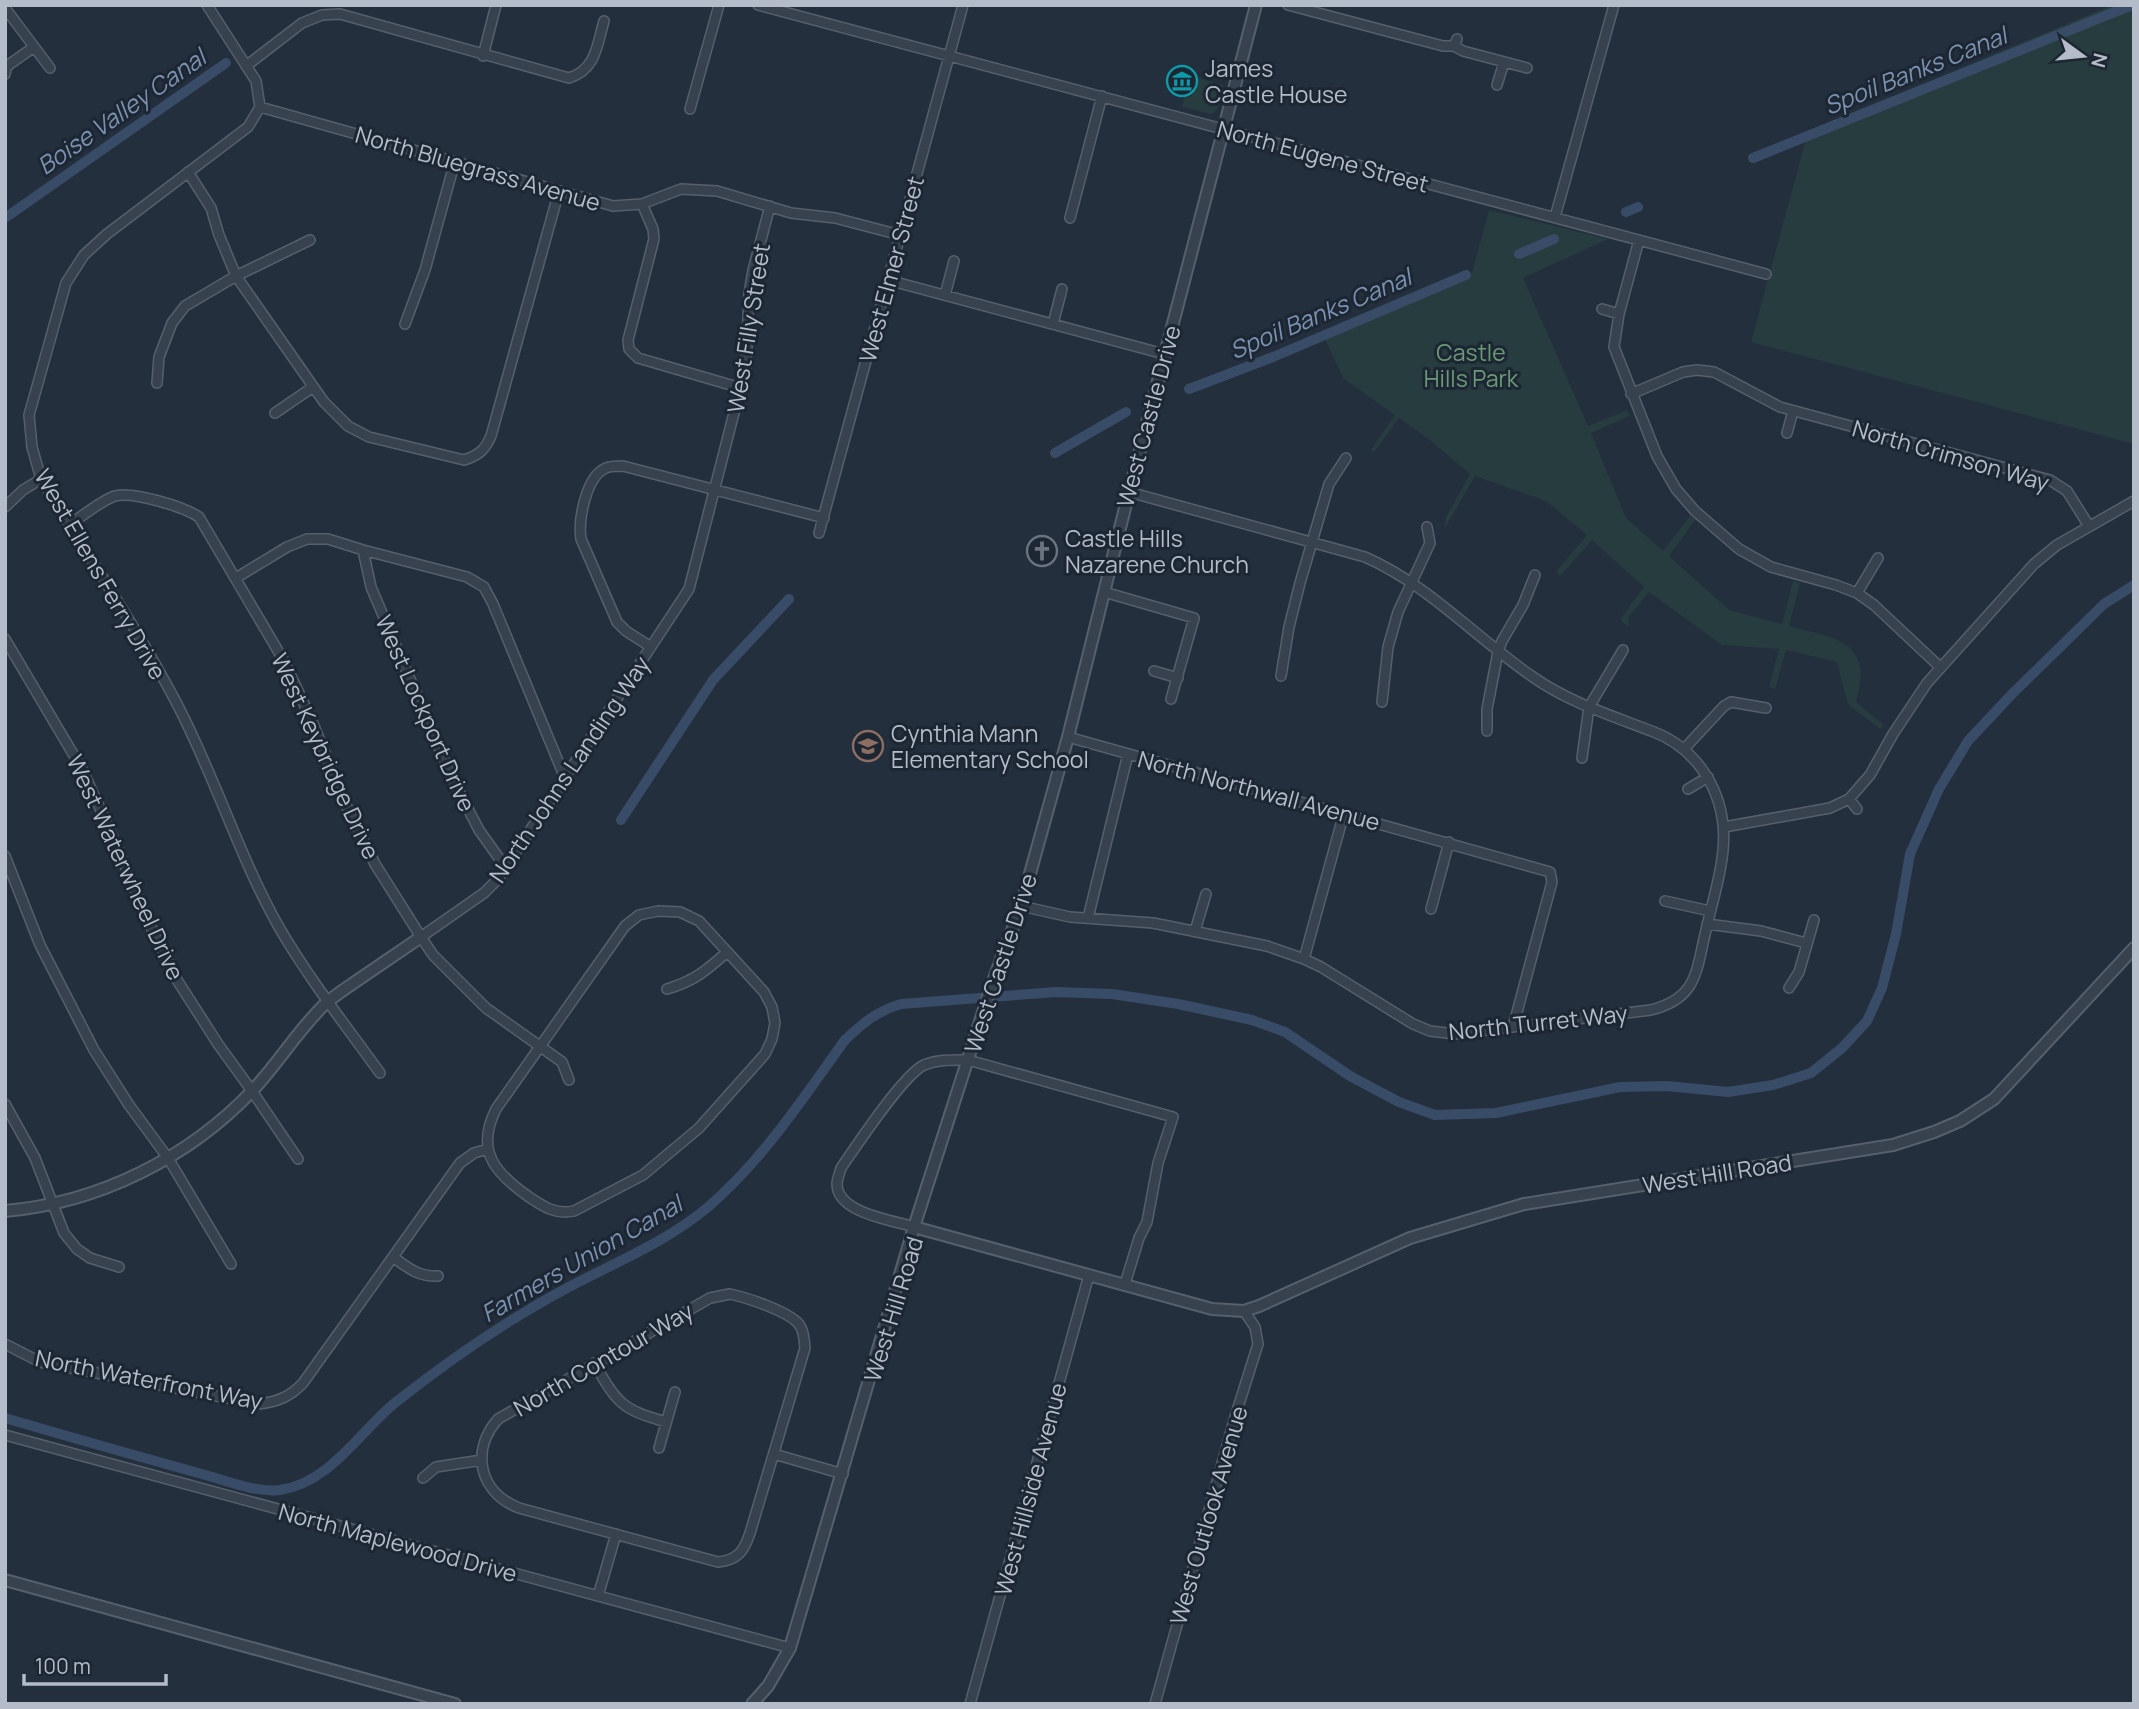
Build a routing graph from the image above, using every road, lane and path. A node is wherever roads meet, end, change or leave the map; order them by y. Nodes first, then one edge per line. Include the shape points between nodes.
1 (207, 5) edge
2 (496, 5) edge
3 (719, 5) edge
4 (758, 5) edge
5 (963, 5) edge
6 (1256, 5) edge
7 (1288, 5) edge
8 (1614, 5) edge
9 (5, 8) edge
10 (341, 10) edge
11 (604, 21) dead end
12 (34, 47) junction
13 (483, 55) junction
14 (949, 55) junction
15 (1504, 62) junction
16 (246, 66) junction
17 (50, 68) dead end
18 (1527, 68) dead end
19 (5, 74) edge
20 (1497, 85) dead end
21 (1102, 96) junction
22 (260, 107) junction
23 (690, 109) dead end
24 (1223, 129) junction
25 (455, 162) junction
26 (188, 172) junction
27 (559, 191) junction
28 (642, 204) junction
29 (770, 206) junction
30 (1555, 217) junction
31 (1070, 218) dead end
32 (900, 235) junction
33 (310, 240) dead end
34 (1639, 240) junction
35 (954, 261) dead end
36 (1766, 274) dead end
37 (236, 276) junction
38 (888, 280) junction
39 (1062, 289) dead end
40 (945, 295) junction
41 (1602, 309) dead end
42 (1619, 314) junction
43 (405, 324) dead end
44 (1053, 324) junction
45 (1164, 354) junction
46 (157, 383) dead end
47 (313, 387) junction
48 (741, 388) junction
49 (1631, 394) junction
50 (1793, 411) junction
51 (275, 413) dead end
52 (1787, 433) dead end
53 (1346, 458) dead end
54 (41, 479) junction
55 (715, 491) junction
56 (1129, 492) junction
57 (2134, 501) edge
58 (5, 507) edge
59 (824, 518) junction
60 (69, 525) junction
61 (2089, 526) junction
62 (1427, 527) dead end
63 (819, 533) dead end
64 (1313, 543) junction
65 (363, 550) junction
66 (1878, 558) dead end
67 (1535, 575) dead end
68 (236, 578) junction
69 (1412, 582) junction
70 (1104, 592) junction
71 (1857, 593) junction
72 (5, 639) edge
73 (651, 648) junction
74 (1623, 650) dead end
75 (1498, 652) junction
76 (1940, 667) junction
77 (1154, 671) dead end
78 (1281, 676) dead end
79 (1178, 678) junction
80 (1171, 699) dead end
81 (1382, 702) dead end
82 (1589, 707) junction
83 (1766, 708) dead end
84 (1487, 731) dead end
85 (1068, 737) junction
86 (1684, 749) junction
87 (1128, 754) junction
88 (1582, 758) dead end
89 (1708, 777) junction
90 (565, 778) junction
91 (1688, 789) dead end
92 (1849, 799) junction
93 (1857, 809) dead end
94 (1344, 813) junction
95 (1724, 827) junction
96 (1450, 842) junction
97 (5, 856) edge
98 (506, 868) junction
99 (1206, 894) dead end
100 (1665, 901) dead end
101 (1021, 906) junction
102 (1431, 909) dead end
103 (1710, 911) junction
104 (1088, 918) junction
105 (1814, 920) dead end
106 (1707, 923) junction
107 (1195, 932) junction
108 (421, 937) junction
109 (1806, 943) junction
110 (2134, 948) edge
111 (727, 952) junction
112 (1304, 959) junction
113 (1789, 988) dead end
114 (667, 989) dead end
115 (327, 1002) junction
116 (1513, 1027) junction
117 (541, 1046) junction
118 (968, 1059) junction
119 (380, 1073) dead end
120 (569, 1080) dead end
121 (252, 1091) junction
122 (5, 1104) edge
123 (488, 1149) junction
124 (168, 1158) junction
125 (298, 1159) dead end
126 (55, 1205) junction
127 (5, 1212) edge
128 (915, 1227) junction
129 (393, 1257) junction
130 (231, 1264) dead end
131 (119, 1267) dead end
132 (1089, 1275) junction
133 (438, 1276) dead end
134 (1125, 1284) junction
135 (1244, 1311) junction
136 (5, 1344) edge
137 (594, 1363) junction
138 (675, 1391) dead end
139 (666, 1422) junction
140 (5, 1435) edge
141 (659, 1448) dead end
142 (774, 1454) junction
143 (482, 1460) junction
144 (843, 1474) junction
145 (423, 1478) dead end
146 (615, 1534) junction
147 (5, 1580) edge
148 (598, 1596) junction
149 (790, 1648) junction
150 (454, 1704) edge
151 (752, 1704) edge
152 (970, 1704) edge
153 (1155, 1704) edge

1 - 16 street
2 - 13 street
3 - 23 street
4 - 14 street, North Eugene Street
5 - 14 street, West Elmer Street
6 - 24 street, West Castle Drive
7 - 15 street via 1443,46 1456,43 1463,51
8 - 30 street
9 - 12 street
10 - 13 street
10 - 16 street via 302,23
11 - 13 street via 594,58 580,75 569,78
12 - 17 street
12 - 19 street via 7,66
14 - 21 street, North Eugene Street
14 - 32 street, West Elmer Street
15 - 18 street
15 - 20 street
16 - 22 street via 256,81
21 - 24 street, North Eugene Street
21 - 31 street
22 - 25 street, North Bluegrass Avenue
22 - 26 street, West Ellens Ferry Drive via 248,127
24 - 30 street, North Eugene Street
24 - 45 street, West Castle Drive
25 - 27 street, North Bluegrass Avenue
25 - 43 street
26 - 37 street via 211,208
26 - 54 street, West Ellens Ferry Drive via 84,255 66,284 29,415
27 - 28 street, North Bluegrass Avenue via 613,206
27 - 47 street via 485,449 464,460 369,437 348,426
28 - 29 street, North Bluegrass Avenue via 681,189 717,191
28 - 48 street via 654,239 629,349 638,358
29 - 32 street, North Bluegrass Avenue
29 - 48 street, West Filly Street via 753,270
30 - 34 street, North Eugene Street
32 - 38 street, West Elmer Street
33 - 37 street
34 - 36 street, North Eugene Street
34 - 42 street
35 - 40 street
37 - 46 street via 185,306 172,323 159,357
37 - 47 street
38 - 40 street
38 - 59 street, West Elmer Street
39 - 44 street
40 - 44 street
41 - 42 street
42 - 49 street via 1614,348
44 - 45 street
45 - 56 street, West Castle Drive
47 - 51 street
48 - 55 street, West Filly Street
49 - 50 street, North Crimson Way via 1697,370 1714,372
49 - 71 street via 1670,481 1739,549 1771,567
50 - 52 street
50 - 61 street, North Crimson Way via 2050,480 2067,491
53 - 64 street via 1329,484
54 - 58 street
54 - 60 street, West Ellens Ferry Drive
55 - 59 street
55 - 73 street, North Johns Landing Way via 689,589
55 - 73 street via 622,466 607,467 594,476 579,525 581,539 617,622
56 - 64 street
56 - 70 street, West Castle Drive
57 - 61 street
59 - 63 street, West Elmer Street
60 - 68 street, West Keybridge Drive via 114,496 189,511 205,525
60 - 115 street, West Ellens Ferry Drive via 176,701 250,871 280,929
61 - 76 street via 2043,556
62 - 69 street via 1430,543
64 - 69 street via 1365,557
64 - 78 street via 1289,627
65 - 68 street via 328,539 307,539
65 - 90 street via 467,577 484,587
65 - 98 street, West Lockport Drive via 370,587 452,778 479,830
66 - 71 street
67 - 75 street
68 - 108 street, West Keybridge Drive via 289,673 375,863
69 - 75 street
69 - 81 street via 1388,647
70 - 79 street via 1194,618
70 - 85 street, West Castle Drive
71 - 76 street
72 - 121 street, West Waterwheel Drive via 82,769 177,980
73 - 90 street, North Johns Landing Way
74 - 82 street
75 - 82 street via 1536,680
75 - 84 street
76 - 92 street via 1870,775
77 - 79 street
79 - 80 street
82 - 86 street
82 - 88 street
83 - 86 street via 1731,702
85 - 87 street, North Northwall Avenue
85 - 101 street, West Castle Drive
86 - 89 street
87 - 94 street, North Northwall Avenue
87 - 104 street
89 - 91 street
89 - 95 street
90 - 98 street, North Johns Landing Way
92 - 93 street
92 - 95 street via 1830,808
94 - 96 street, North Northwall Avenue
94 - 112 street
95 - 103 street, North Turret Way
96 - 102 street
96 - 116 street, North Northwall Avenue via 1550,872 1552,882
97 - 124 street via 69,1004 129,1105
98 - 108 street, North Johns Landing Way via 484,893
99 - 107 street
100 - 103 street
101 - 104 street, North Turret Way
101 - 118 street, West Castle Drive
103 - 106 street, North Turret Way
104 - 107 street, North Turret Way
105 - 109 street
106 - 109 street
106 - 116 street, North Turret Way via 1697,969 1688,990 1675,1003
107 - 112 street, North Turret Way via 1267,946
108 - 115 street, North Johns Landing Way
108 - 117 street, West Keybridge Drive via 486,1008
109 - 113 street via 1799,972
110 - 135 street, West Hill Road via 1994,1099 1934,1132 1881,1147 1562,1196 1490,1213 1410,1238
111 - 114 street via 699,977
111 - 117 street via 699,922 680,912 639,915 625,926
111 - 123 street via 772,1007 772,1039 765,1054 699,1128 643,1175 562,1214 509,1182 497,1171
112 - 116 street, North Turret Way via 1430,1031 1455,1034
115 - 119 street, West Ellens Ferry Drive
115 - 121 street, North Johns Landing Way
117 - 120 street, West Keybridge Drive via 562,1062
117 - 123 street via 496,1109
118 - 128 street, West Castle Drive
118 - 128 street via 940,1060 908,1077 841,1168 837,1184 842,1200 856,1210
118 - 134 street via 1173,1117 1158,1163 1147,1222
121 - 124 street, North Johns Landing Way via 204,1135
121 - 125 street, West Waterwheel Drive
122 - 126 street
123 - 129 street, North Waterfront Way via 460,1163
124 - 126 street, North Johns Landing Way via 114,1186
124 - 130 street
126 - 127 street, North Johns Landing Way
126 - 131 street via 64,1233 77,1249
128 - 132 street, West Hill Road
128 - 144 street, West Hill Road
129 - 133 street via 415,1273
129 - 136 street, North Waterfront Way via 303,1383 293,1394 269,1403 40,1362
132 - 134 street, West Hill Road
132 - 152 street, West Hillside Avenue
134 - 135 street, West Hill Road via 1212,1309
135 - 153 street, West Outlook Avenue via 1255,1327 1258,1344
137 - 139 street via 620,1403
137 - 142 street, North Contour Way via 710,1298 730,1293 753,1299 796,1322 804,1334
137 - 143 street, North Contour Way via 498,1419 485,1437
138 - 139 street
139 - 141 street
140 - 148 street, North Maplewood Drive
142 - 144 street
142 - 146 street via 746,1547 739,1556 718,1562
143 - 145 street via 436,1467
143 - 146 street via 486,1480 509,1504
144 - 149 street, West Hill Road
146 - 148 street
147 - 150 street
148 - 149 street, North Maplewood Drive
149 - 151 street, West Hill Road

